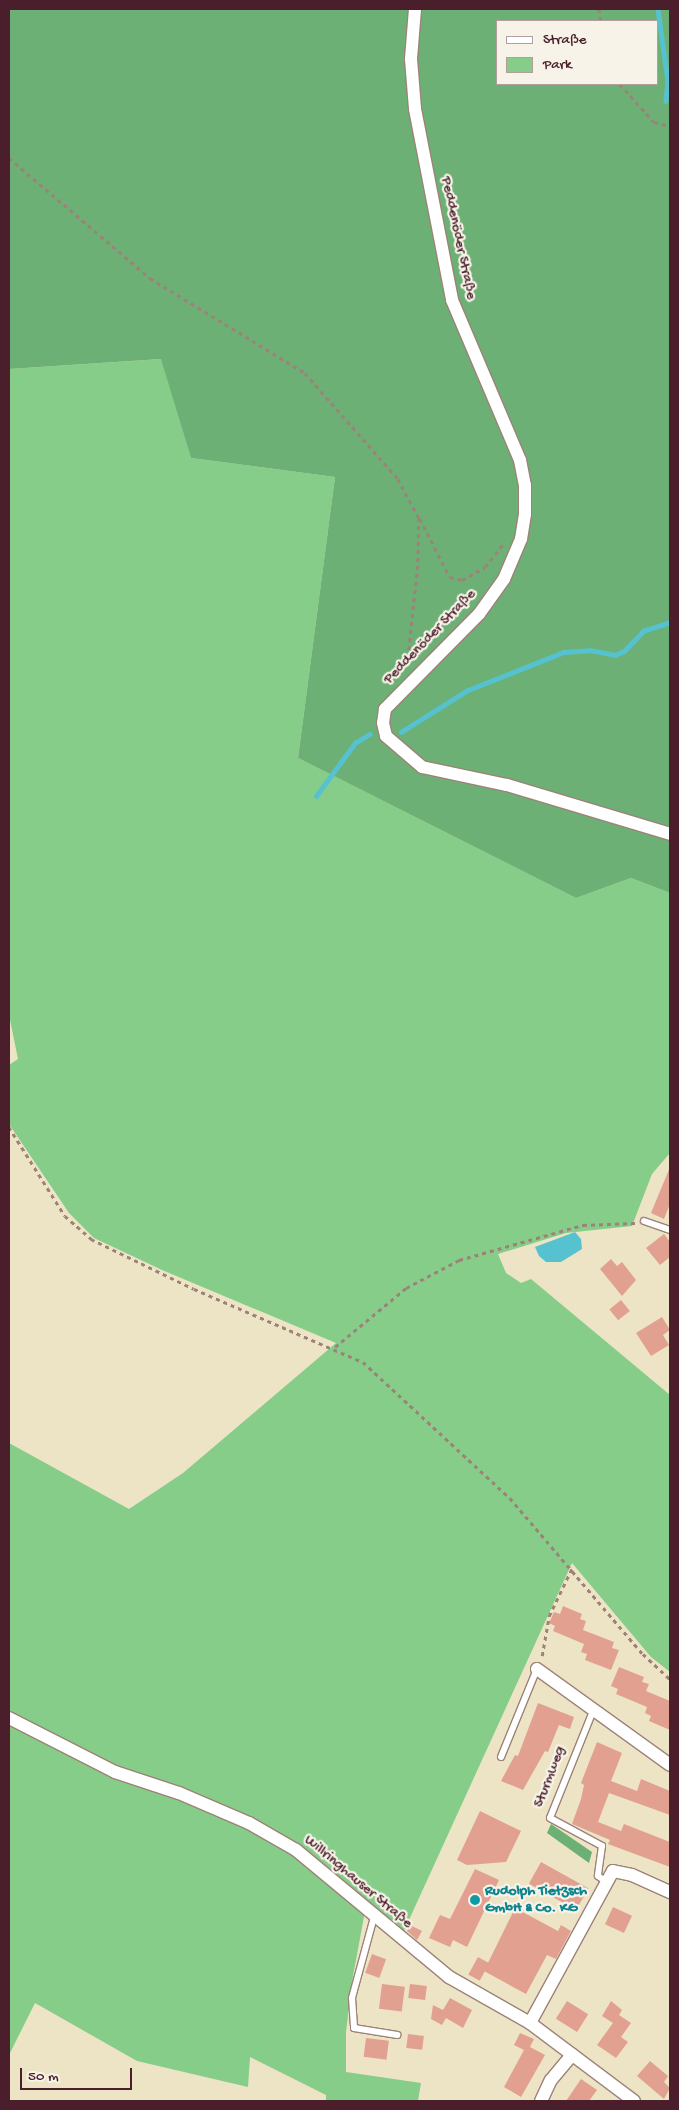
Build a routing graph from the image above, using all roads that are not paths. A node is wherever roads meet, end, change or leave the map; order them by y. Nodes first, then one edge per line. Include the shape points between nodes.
1 (415, 9) edge
2 (670, 834) edge
3 (644, 1221) road end
4 (670, 1230) edge
5 (537, 1669) joint
6 (593, 1711) junction
7 (9, 1718) edge
8 (501, 1757) dead end
9 (670, 1765) edge
10 (607, 1882) junction
11 (670, 1892) edge
12 (374, 1917) junction
13 (530, 2023) junction
14 (397, 2035) dead end
15 (572, 2055) junction
16 (541, 2101) edge
17 (634, 2101) edge

1 - 2 street, Peddenöder Straße via 411,59 415,109 452,300 520,460 525,485 525,514 521,539 499,586 479,614 404,686 385,709 383,723 386,736 422,767 508,785
3 - 4 lane
5 - 6 street
5 - 8 lane
6 - 9 street
6 - 10 lane, Sturmweg via 550,1818 602,1846 598,1876
7 - 12 street, Willringhauser Straße via 115,1772 180,1793 249,1823 296,1850
10 - 11 street via 613,1871 632,1875
10 - 13 street
12 - 13 street, Willringhauser Straße via 449,1977
12 - 14 lane via 352,1998 354,2028
13 - 15 street, Willringhauser Straße
15 - 16 street via 551,2080
15 - 17 street, Willringhauser Straße

